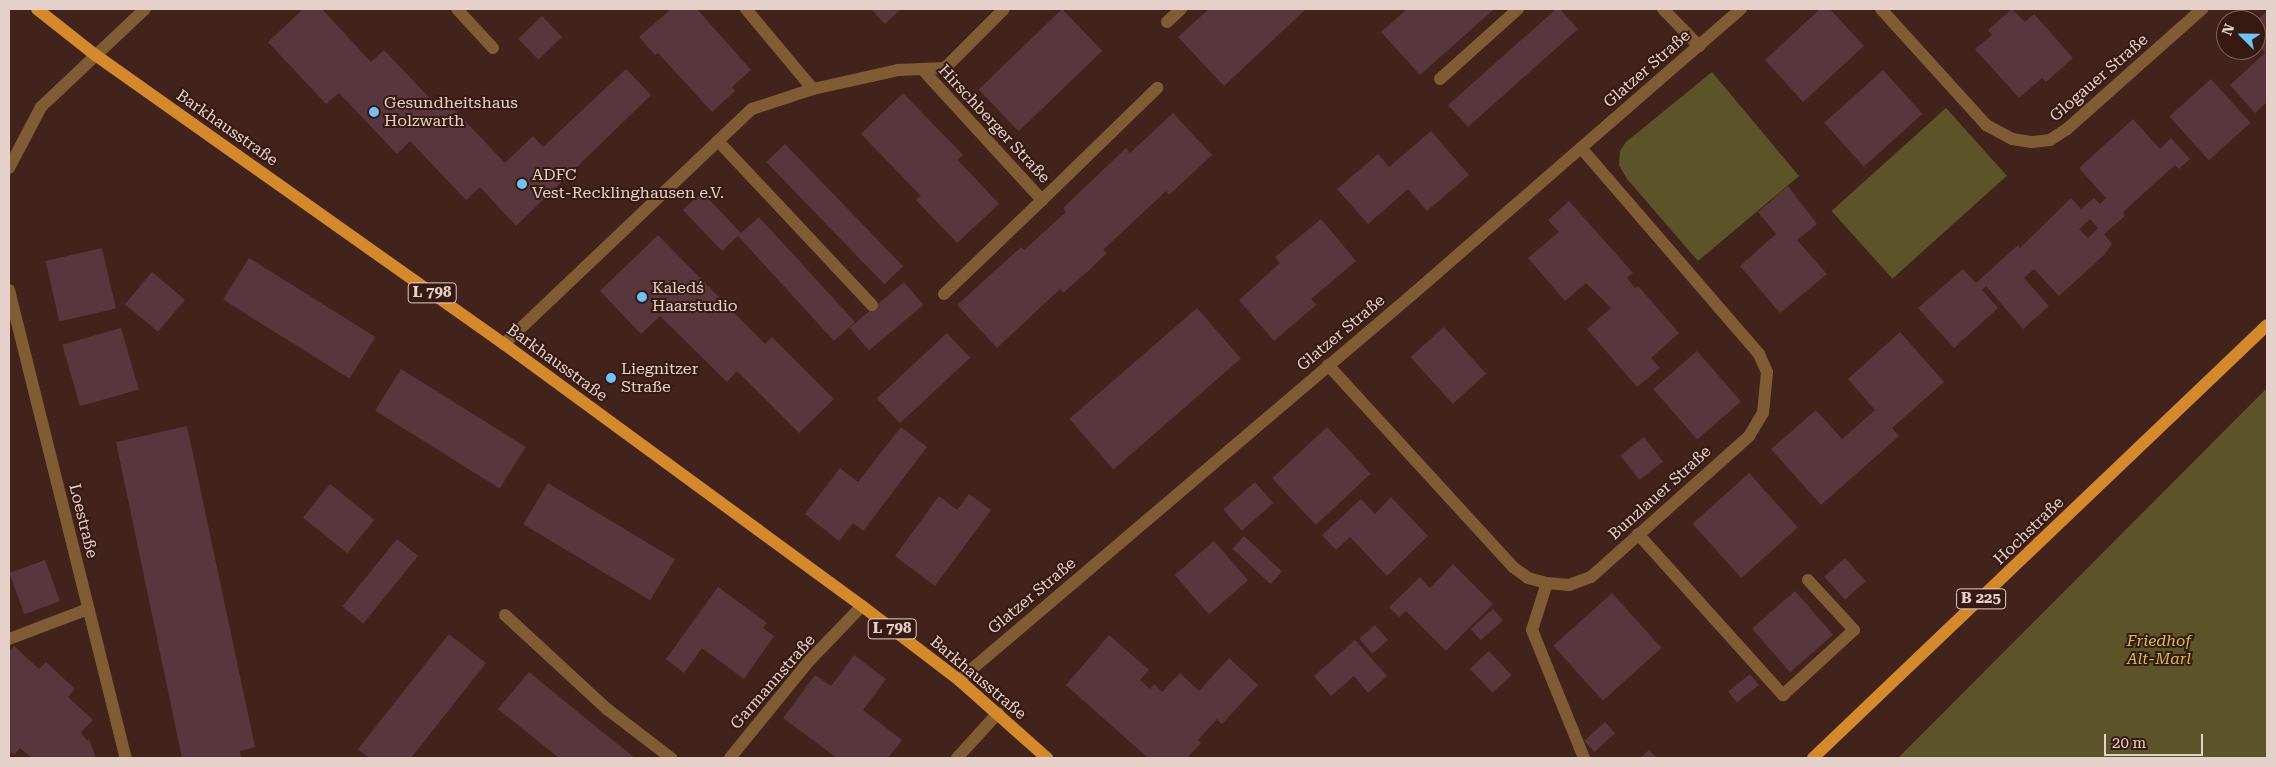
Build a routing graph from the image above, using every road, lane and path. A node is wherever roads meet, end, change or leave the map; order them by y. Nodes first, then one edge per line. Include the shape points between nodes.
1 (37, 9) edge
2 (145, 9) edge
3 (457, 9) edge
4 (746, 9) edge
5 (1004, 9) edge
6 (1181, 9) edge
7 (1518, 9) edge
8 (1663, 9) edge
9 (1741, 9) edge
10 (1881, 9) edge
11 (2202, 9) edge
12 (1167, 22) dead end
13 (1698, 46) junction
14 (493, 48) dead end
15 (94, 54) junction
16 (922, 69) junction
17 (1440, 79) dead end
18 (1157, 88) dead end
19 (813, 89) junction
20 (718, 141) junction
21 (1581, 148) junction
22 (9, 168) edge
23 (1042, 200) junction
24 (9, 290) edge
25 (944, 294) dead end
26 (872, 305) dead end
27 (2267, 325) edge
28 (504, 344) junction
29 (1328, 365) junction
30 (1638, 534) junction
31 (1808, 580) dead end
32 (1547, 583) junction
33 (862, 606) junction
34 (88, 609) junction
35 (505, 615) dead end
36 (9, 639) edge
37 (959, 680) junction
38 (998, 713) junction
39 (126, 758) edge
40 (671, 758) edge
41 (730, 758) edge
42 (957, 758) edge
43 (1047, 758) edge
44 (1584, 758) edge
45 (1813, 758) edge

1 - 15 main road, Barkhausstraße / L 798
2 - 15 street
3 - 14 street
4 - 19 street
5 - 16 street, Hirschberger Straße via 945,68
6 - 12 street
7 - 17 street
8 - 13 street
9 - 13 street, Glatzer Straße
10 - 11 street, Glogauer Straße via 1986,126 2012,139 2032,142 2050,140 2067,129
13 - 21 street, Glatzer Straße
15 - 22 street via 41,107
15 - 28 main road, Barkhausstraße / L 798
16 - 19 street, Hirschberger Straße via 898,70
16 - 23 street, Hirschberger Straße
18 - 23 street, Hirschberger Straße
19 - 20 street, Hirschberger Straße via 752,109
20 - 26 street
20 - 28 street, Hirschberger Straße
21 - 29 street, Glatzer Straße
21 - 30 street, Bunzlauer Straße via 1759,354 1768,372 1763,413 1749,436
23 - 25 street, Hirschberger Straße
24 - 34 street, Loestraße
27 - 45 main road, Hochstraße / B 225
28 - 33 main road, Barkhausstraße / L 798
29 - 32 street, Bunzlauer Straße via 1513,567 1528,578
29 - 37 street, Glatzer Straße
30 - 31 street via 1783,695 1854,630
30 - 32 street, Bunzlauer Straße via 1591,577 1569,585
32 - 44 street via 1532,630
33 - 37 main road, Barkhausstraße / L 798
33 - 41 street, Garmannstraße via 810,660
34 - 36 street
34 - 39 street, Loestraße
35 - 40 street via 607,709
37 - 38 main road, Barkhausstraße / L 798
38 - 42 street
38 - 43 main road, Barkhausstraße / L 798

